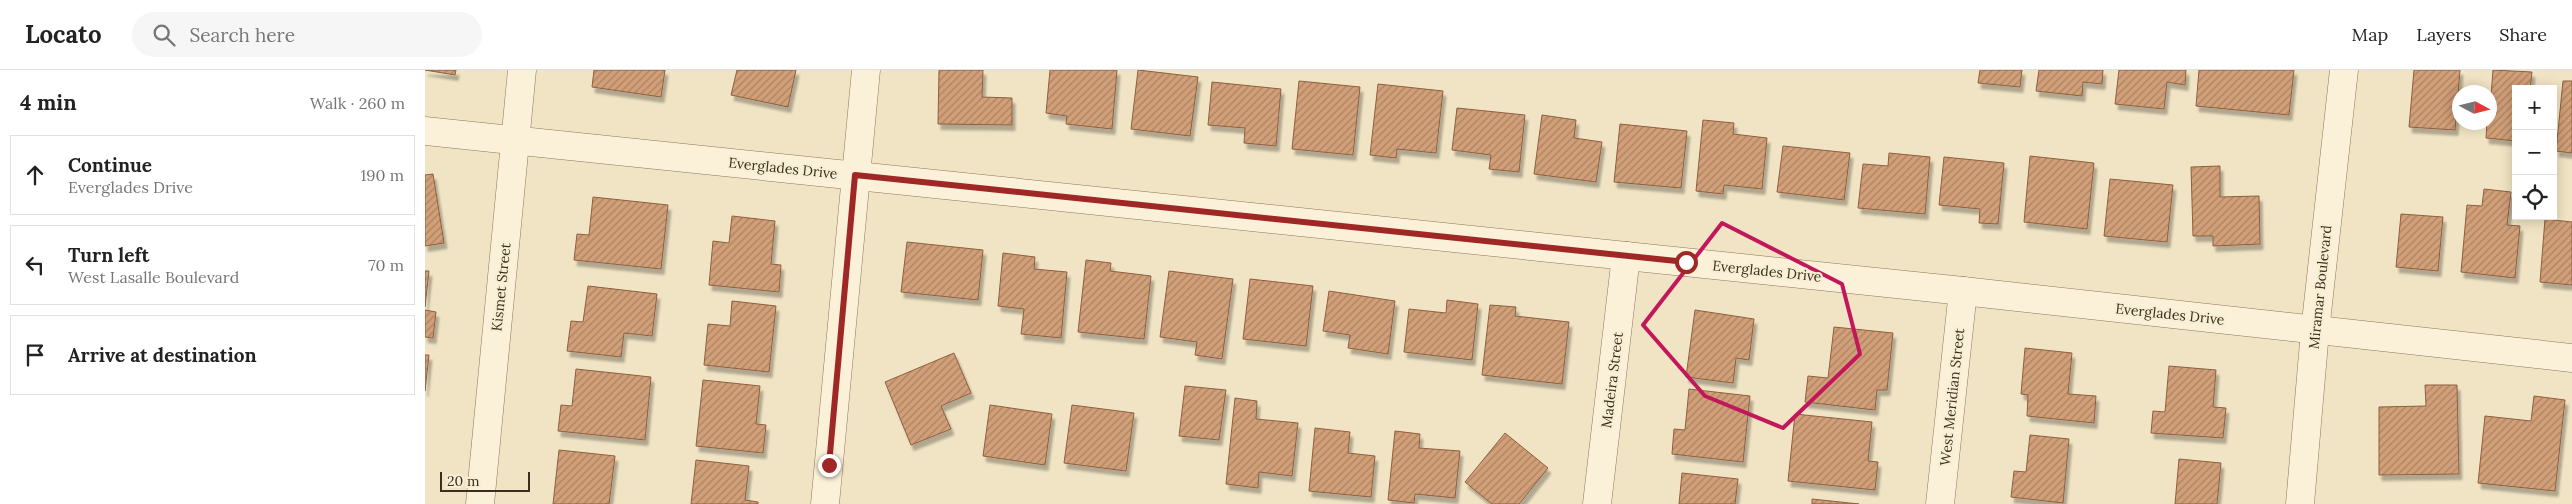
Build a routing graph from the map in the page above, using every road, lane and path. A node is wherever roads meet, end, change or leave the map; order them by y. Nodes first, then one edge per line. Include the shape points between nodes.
1 (522, 70) edge
2 (866, 70) edge
3 (2344, 70) edge
4 (425, 131) edge
5 (515, 139) junction
6 (855, 175) junction
7 (1626, 256) junction
8 (1963, 290) junction
9 (2315, 331) junction
10 (2572, 358) edge
11 (480, 504) edge
12 (825, 504) edge
13 (1597, 504) edge
14 (1940, 504) edge
15 (2300, 504) edge

1 - 5 street, Kismet Street
2 - 6 street
3 - 9 street, Miramar Boulevard
4 - 5 street, Everglades Drive
5 - 6 street, Everglades Drive
5 - 11 street, Kismet Street
6 - 7 street, Everglades Drive
6 - 12 street
7 - 8 street, Everglades Drive
7 - 13 street, Madeira Street
8 - 9 street, Everglades Drive
8 - 14 street, West Meridian Street
9 - 10 street, Everglades Drive
9 - 15 street, Miramar Boulevard

